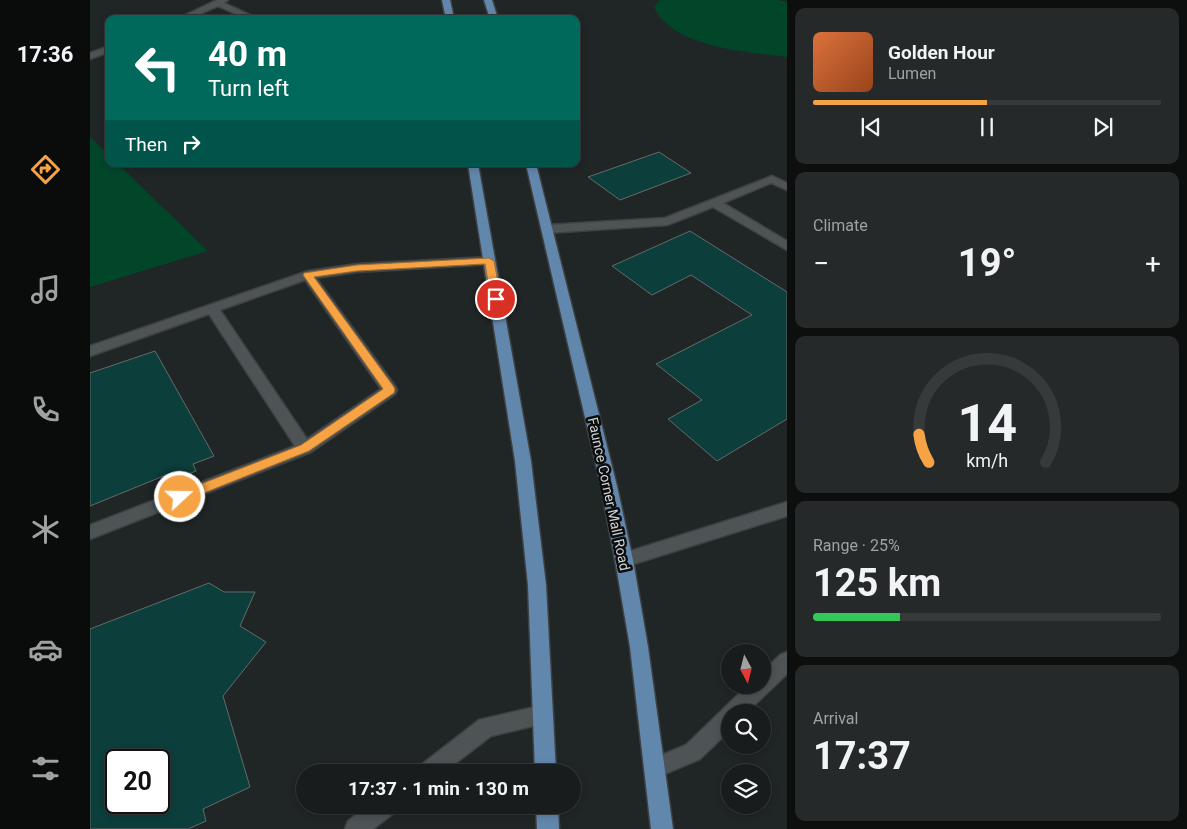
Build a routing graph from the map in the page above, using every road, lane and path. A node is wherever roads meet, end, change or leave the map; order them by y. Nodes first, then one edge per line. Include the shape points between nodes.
1 (488, 0) edge
2 (221, 2) edge
3 (190, 15) edge
4 (247, 15) edge
5 (493, 15) edge
6 (105, 50) edge
7 (90, 56) edge
8 (473, 167) edge
9 (532, 167) edge
10 (787, 188) edge
11 (714, 202) junction
12 (547, 230) junction
13 (787, 246) edge
14 (489, 261) junction
15 (308, 275) junction
16 (212, 309) junction
17 (90, 351) edge
18 (305, 448) junction
19 (787, 509) edge
20 (90, 532) edge
21 (624, 560) junction
22 (787, 661) edge
23 (771, 676) edge
24 (753, 694) edge
25 (742, 704) edge
26 (543, 715) junction
27 (721, 725) edge
28 (438, 764) edge
29 (546, 764) edge
30 (655, 768) junction
31 (375, 814) edge
32 (547, 814) edge
33 (356, 829) edge
34 (548, 829) edge
35 (662, 829) edge

1 - 5 main road
2 - 3 street
2 - 4 street
6 - 7 street
8 - 14 main road
9 - 12 main road, Faunce Corner Mall Road
10 - 11 street via 772,180
11 - 12 street via 666,221
11 - 13 street
12 - 21 main road, Faunce Corner Mall Road
14 - 15 street via 357,268
14 - 26 main road via 523,461 537,585
15 - 16 street
15 - 18 street via 390,390
16 - 17 street
16 - 18 street
18 - 20 street
19 - 21 street
21 - 30 main road, Faunce Corner Mall Road
22 - 23 street
24 - 25 street
26 - 28 street via 486,727
26 - 29 main road
27 - 30 street via 693,752
30 - 35 main road, Faunce Corner Mall Road
31 - 33 street
32 - 34 main road

